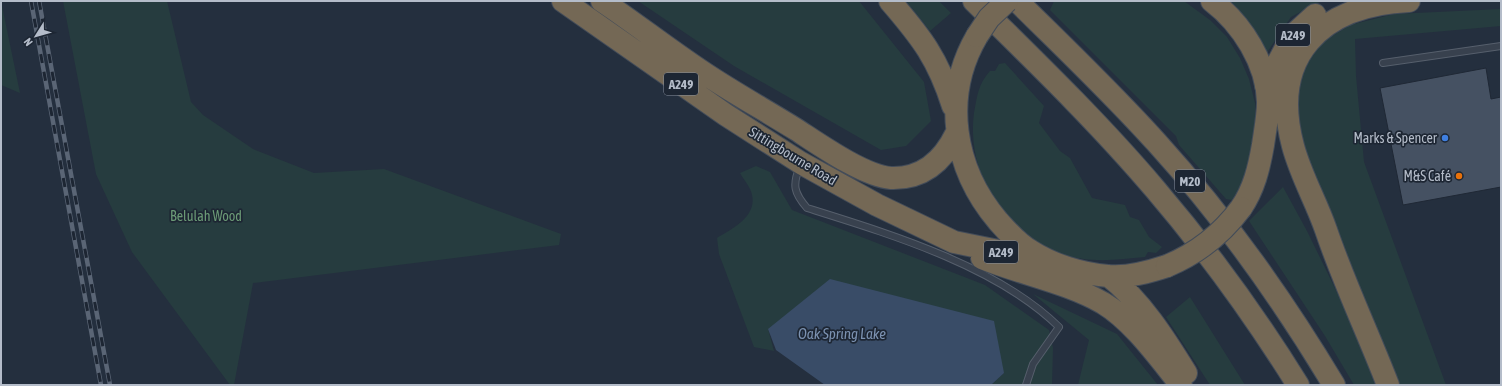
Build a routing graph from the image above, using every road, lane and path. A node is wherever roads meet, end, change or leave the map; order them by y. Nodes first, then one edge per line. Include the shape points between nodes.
1 (564, 1) edge
2 (602, 1) edge
3 (890, 1) edge
4 (974, 1) edge
5 (1007, 1) edge
6 (1017, 1) edge
7 (1212, 1) edge
8 (1341, 1) edge
9 (1409, 1) edge
10 (1501, 46) edge
11 (1383, 63) dead end
12 (1266, 86) junction
13 (1268, 111) junction
14 (956, 124) junction
15 (801, 163) junction
16 (954, 242) junction
17 (1332, 252) junction
18 (1048, 261) junction
19 (1108, 276) junction
20 (1026, 385) edge
21 (1181, 385) edge
22 (1193, 385) edge
23 (1298, 385) edge
24 (1334, 385) edge
25 (1388, 385) edge

1 - 15 highway, Sittingbourne Road / A249 via 690,90
2 - 14 highway, Sittingbourne Road / A249 via 702,71 819,144 874,174 899,178 924,172 940,160 950,147
3 - 14 highway via 931,52 945,82
4 - 23 highway, M20 via 1084,110 1155,189 1245,302
5 - 14 highway, bridge via 989,18 965,60 959,79
6 - 24 highway, M20 via 1152,138 1194,187 1272,288
7 - 12 highway via 1244,34
8 - 12 highway, A249 via 1312,17 1292,36
9 - 17 highway via 1371,6 1349,13 1322,28 1299,53 1290,77 1288,117 1292,144 1326,230
10 - 11 lane
12 - 13 highway
13 - 17 highway via 1290,180
13 - 19 highway, bridge via 1257,176 1241,208 1223,230 1207,244 1167,266 1141,274
14 - 18 highway via 971,180 991,212 1018,242
15 - 16 highway, Sittingbourne Road / A249 via 877,205
15 - 20 lane via 794,183 797,197 808,208 902,238 989,277 1049,317 1059,327 1033,364
16 - 18 highway, Sittingbourne Road / A249
16 - 21 highway via 974,255 1103,303 1131,327
17 - 25 highway
18 - 19 highway
19 - 22 highway via 1135,302 1172,350

